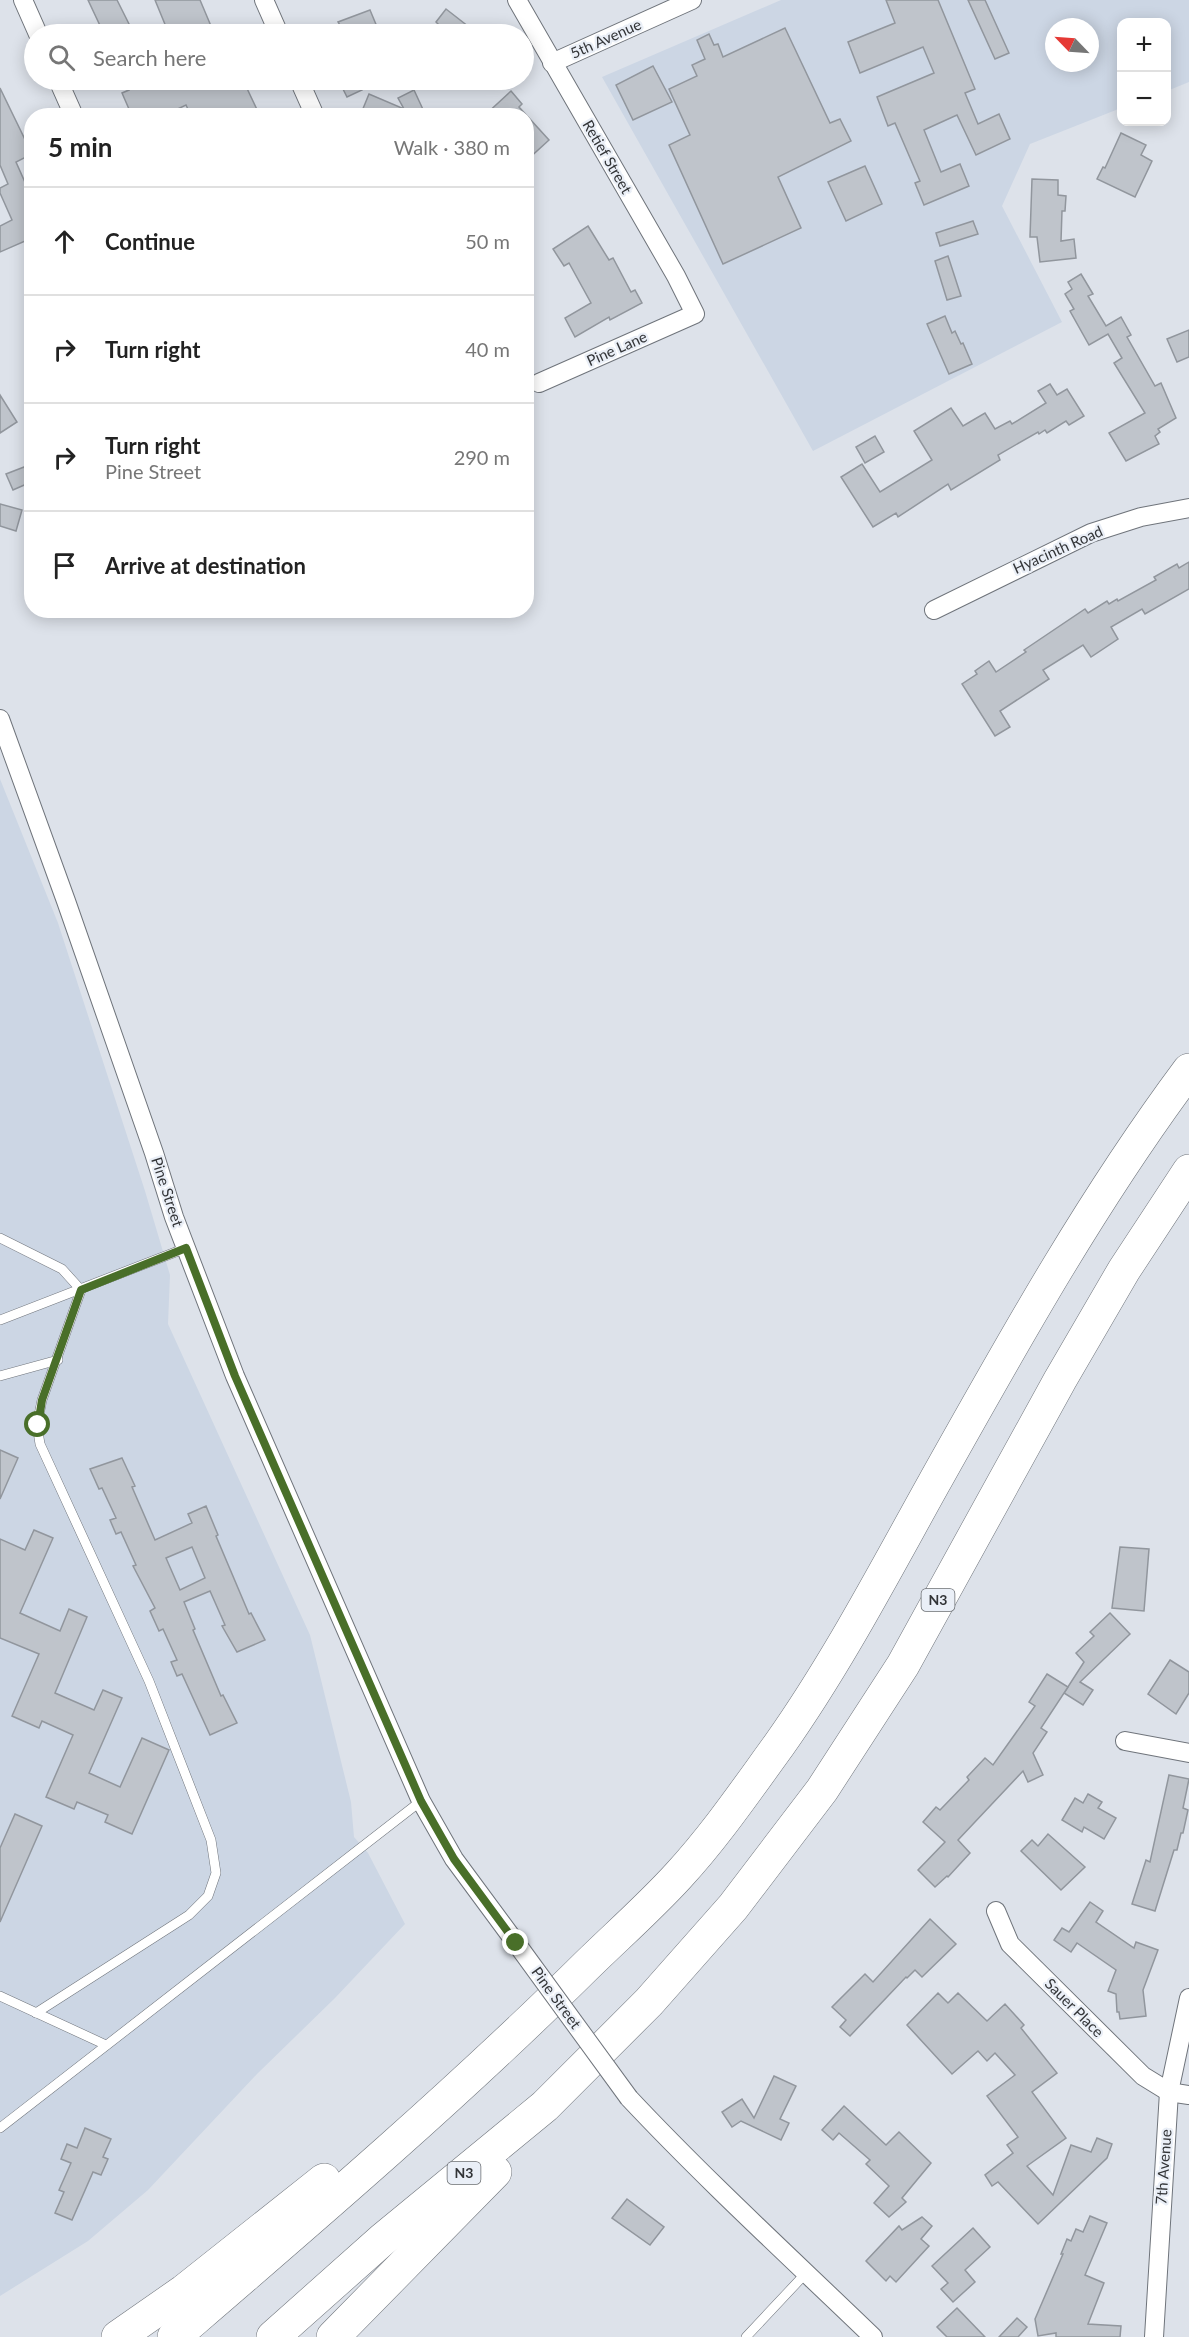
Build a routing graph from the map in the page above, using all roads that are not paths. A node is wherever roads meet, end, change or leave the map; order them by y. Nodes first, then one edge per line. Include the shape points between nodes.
1 (23, 0) edge
2 (264, 0) edge
3 (517, 0) edge
4 (693, 0) edge
5 (34, 24) edge
6 (275, 24) edge
7 (530, 24) edge
8 (534, 31) edge
9 (552, 63) junction
10 (62, 90) edge
11 (303, 90) edge
12 (70, 108) edge
13 (311, 108) edge
14 (695, 314) joint
15 (539, 383) dead end
16 (1189, 508) edge
17 (934, 610) dead end
18 (0, 719) edge
19 (1189, 1070) edge
20 (1189, 1171) edge
21 (0, 1239) edge
22 (186, 1248) junction
23 (81, 1290) junction
24 (0, 1320) edge
25 (58, 1360) junction
26 (0, 1376) edge
27 (1125, 1741) dead end
28 (1189, 1753) edge
29 (421, 1801) junction
30 (996, 1911) dead end
31 (0, 1996) edge
32 (1189, 1998) edge
33 (36, 2013) junction
34 (106, 2045) junction
35 (499, 2051) junction
36 (1170, 2092) junction
37 (1189, 2095) edge
38 (545, 2106) junction
39 (0, 2128) edge
40 (806, 2273) junction
41 (118, 2337) edge
42 (174, 2337) edge
43 (273, 2337) edge
44 (333, 2337) edge
45 (746, 2337) edge
46 (873, 2337) edge
47 (1154, 2337) edge

1 - 5 street
2 - 6 street
3 - 7 street, Retief Street
4 - 9 street, 5th Avenue
8 - 9 street, Retief Street
9 - 14 street, Retief Street
10 - 12 street
11 - 13 street
14 - 15 street, Pine Lane
16 - 17 street, Hyacinth Road via 1141,517 1091,533
18 - 22 street, Pine Street
19 - 35 highway via 1137,1140 1064,1256 859,1618 783,1740 679,1875
20 - 38 highway, N3 via 1124,1269 903,1665 822,1790 725,1916 648,2002
21 - 23 lane via 62,1269
22 - 23 lane
22 - 29 street, Pine Street via 235,1376
23 - 24 lane
23 - 25 lane
25 - 26 lane
25 - 33 lane via 42,1400 40,1444 149,1682 211,1840 216,1872 208,1896 189,1915
27 - 28 street
29 - 34 lane
29 - 40 street, Pine Street, bridge via 454,1859 629,2098
30 - 36 street, Sauer Place via 1010,1944 1143,2076
31 - 33 lane
32 - 36 street, 7th Avenue
33 - 34 lane
34 - 39 lane
35 - 41 highway via 467,2060 327,2178 184,2291
35 - 42 highway
36 - 37 street
36 - 47 street, 7th Avenue
38 - 43 highway, N3 via 382,2240
38 - 44 highway via 504,2163
40 - 45 lane
40 - 46 street, Pine Street

